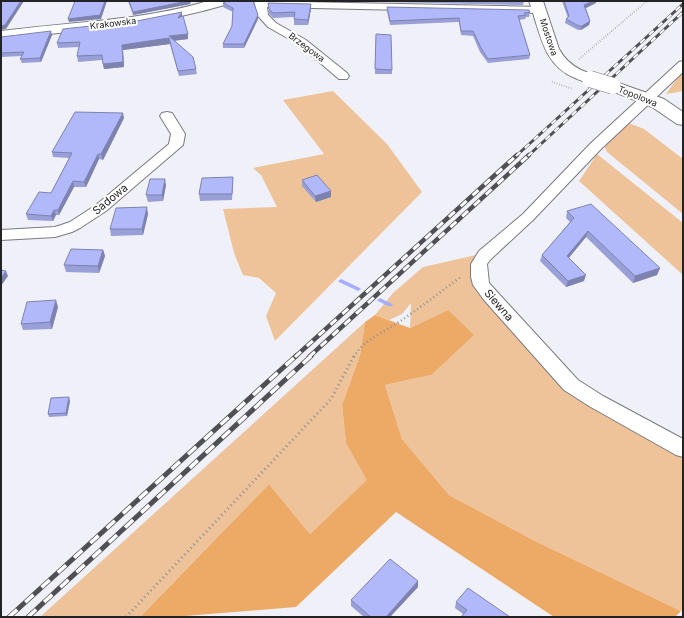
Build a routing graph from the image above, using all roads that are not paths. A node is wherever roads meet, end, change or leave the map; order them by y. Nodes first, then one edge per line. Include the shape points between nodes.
1 (223, 1) edge
2 (260, 2) edge
3 (538, 5) edge
4 (1, 35) edge
5 (683, 65) edge
6 (343, 76) dead end
7 (614, 86) joint
8 (648, 98) junction
9 (167, 116) dead end
10 (683, 120) edge
11 (1, 235) edge
12 (683, 449) edge

1 - 4 street, Krakowska via 160,17
2 - 3 street via 321,6
2 - 6 street, Brzegowa via 263,16 272,25 302,42
3 - 7 street, Mostowa, bridge via 554,56 564,67
5 - 8 street, Siewna
7 - 8 street, Topolowa
8 - 10 street, Topolowa
8 - 12 street, Siewna via 596,146 528,217 485,255 480,264 479,277 490,296 571,385
9 - 11 street, Sadowa via 178,134 176,145 101,208 67,229 37,234

